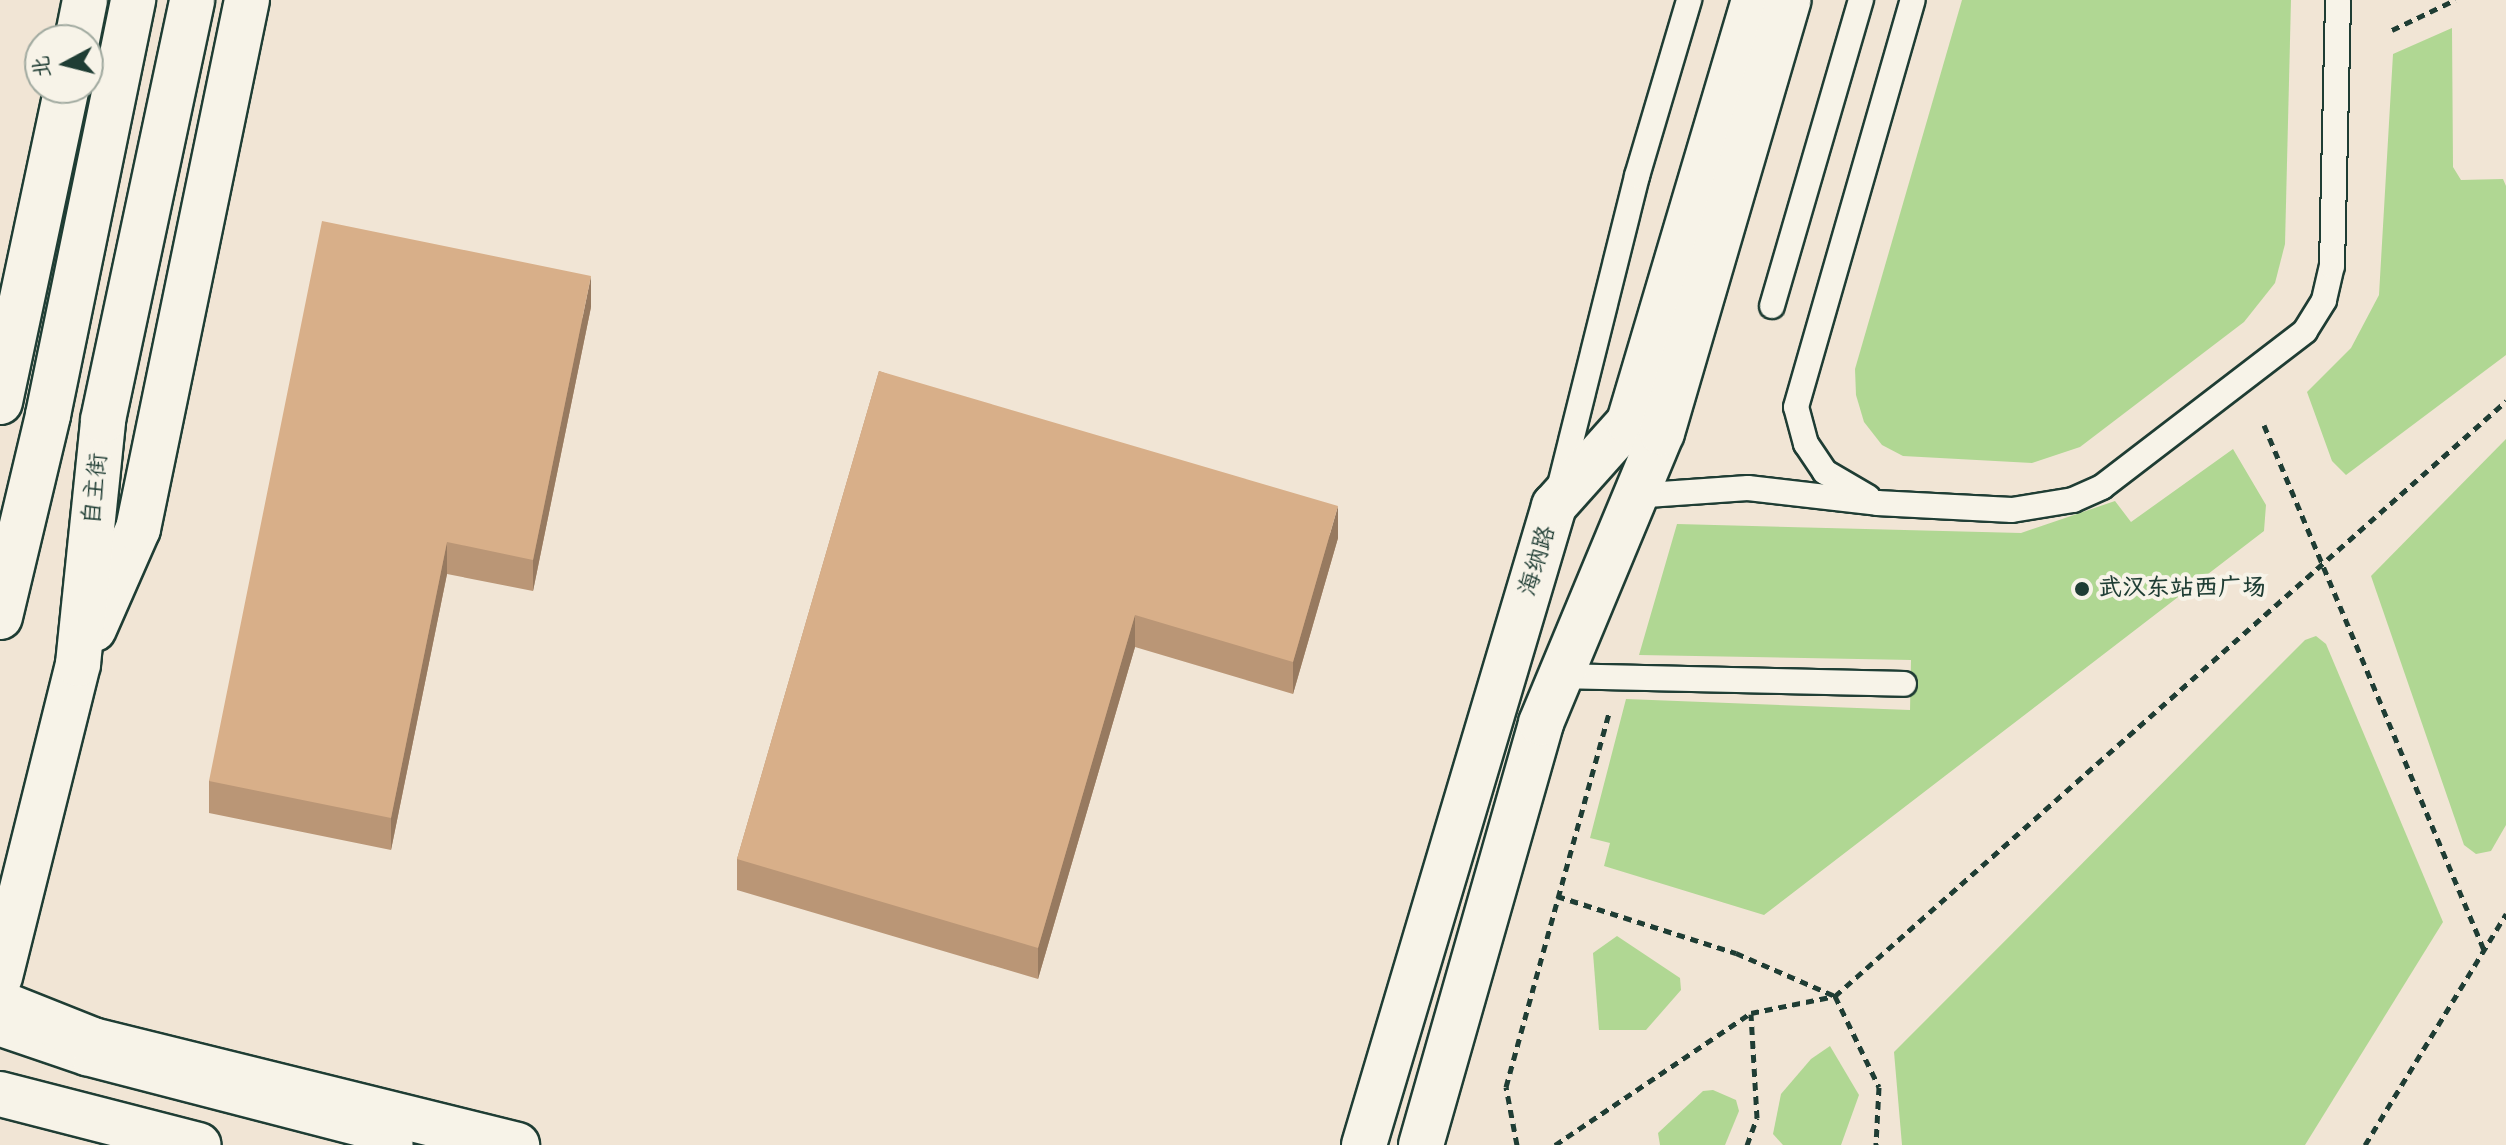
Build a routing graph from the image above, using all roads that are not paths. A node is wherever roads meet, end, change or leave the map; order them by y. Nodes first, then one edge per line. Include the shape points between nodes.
1 (85, 0) edge
2 (133, 0) edge
3 (192, 0) edge
4 (247, 0) edge
5 (1689, 0) edge
6 (1754, 0) edge
7 (1789, 0) edge
8 (1861, 0) edge
9 (1913, 0) edge
10 (2338, 0) edge
11 (80, 24) edge
12 (64, 104) edge
13 (1772, 306) dead end
14 (0, 402) edge
15 (48, 415) junction
16 (1633, 496) junction
17 (1877, 503) junction
18 (1554, 506) junction
19 (0, 527) edge
20 (0, 617) edge
21 (78, 664) junction
22 (1558, 676) junction
23 (1904, 684) dead end
24 (0, 977) edge
25 (0, 1003) edge
26 (0, 1034) edge
27 (0, 1094) edge
28 (199, 1145) edge
29 (401, 1145) edge
30 (517, 1145) edge
31 (1364, 1145) edge
32 (1421, 1145) edge

1 - 11 main road
2 - 15 main road
3 - 21 main road, 自主街 via 103,420
4 - 21 main road via 138,529
5 - 18 lane via 1637,176
6 - 18 main road, 海纳路 via 1629,422
7 - 16 main road via 1662,433
8 - 13 lane
9 - 17 lane via 1796,407 1806,444 1825,472
10 - 17 lane via 2332,266 2324,300 2305,331 2102,487 2073,500 2012,510
12 - 14 main road
15 - 19 main road
15 - 20 main road
16 - 17 lane via 1748,488
16 - 22 main road
18 - 31 main road, 海纳路
21 - 24 main road, 自主街
22 - 23 lane
22 - 32 main road
25 - 30 main road via 93,1040
26 - 29 lane via 85,1063
27 - 28 main road

